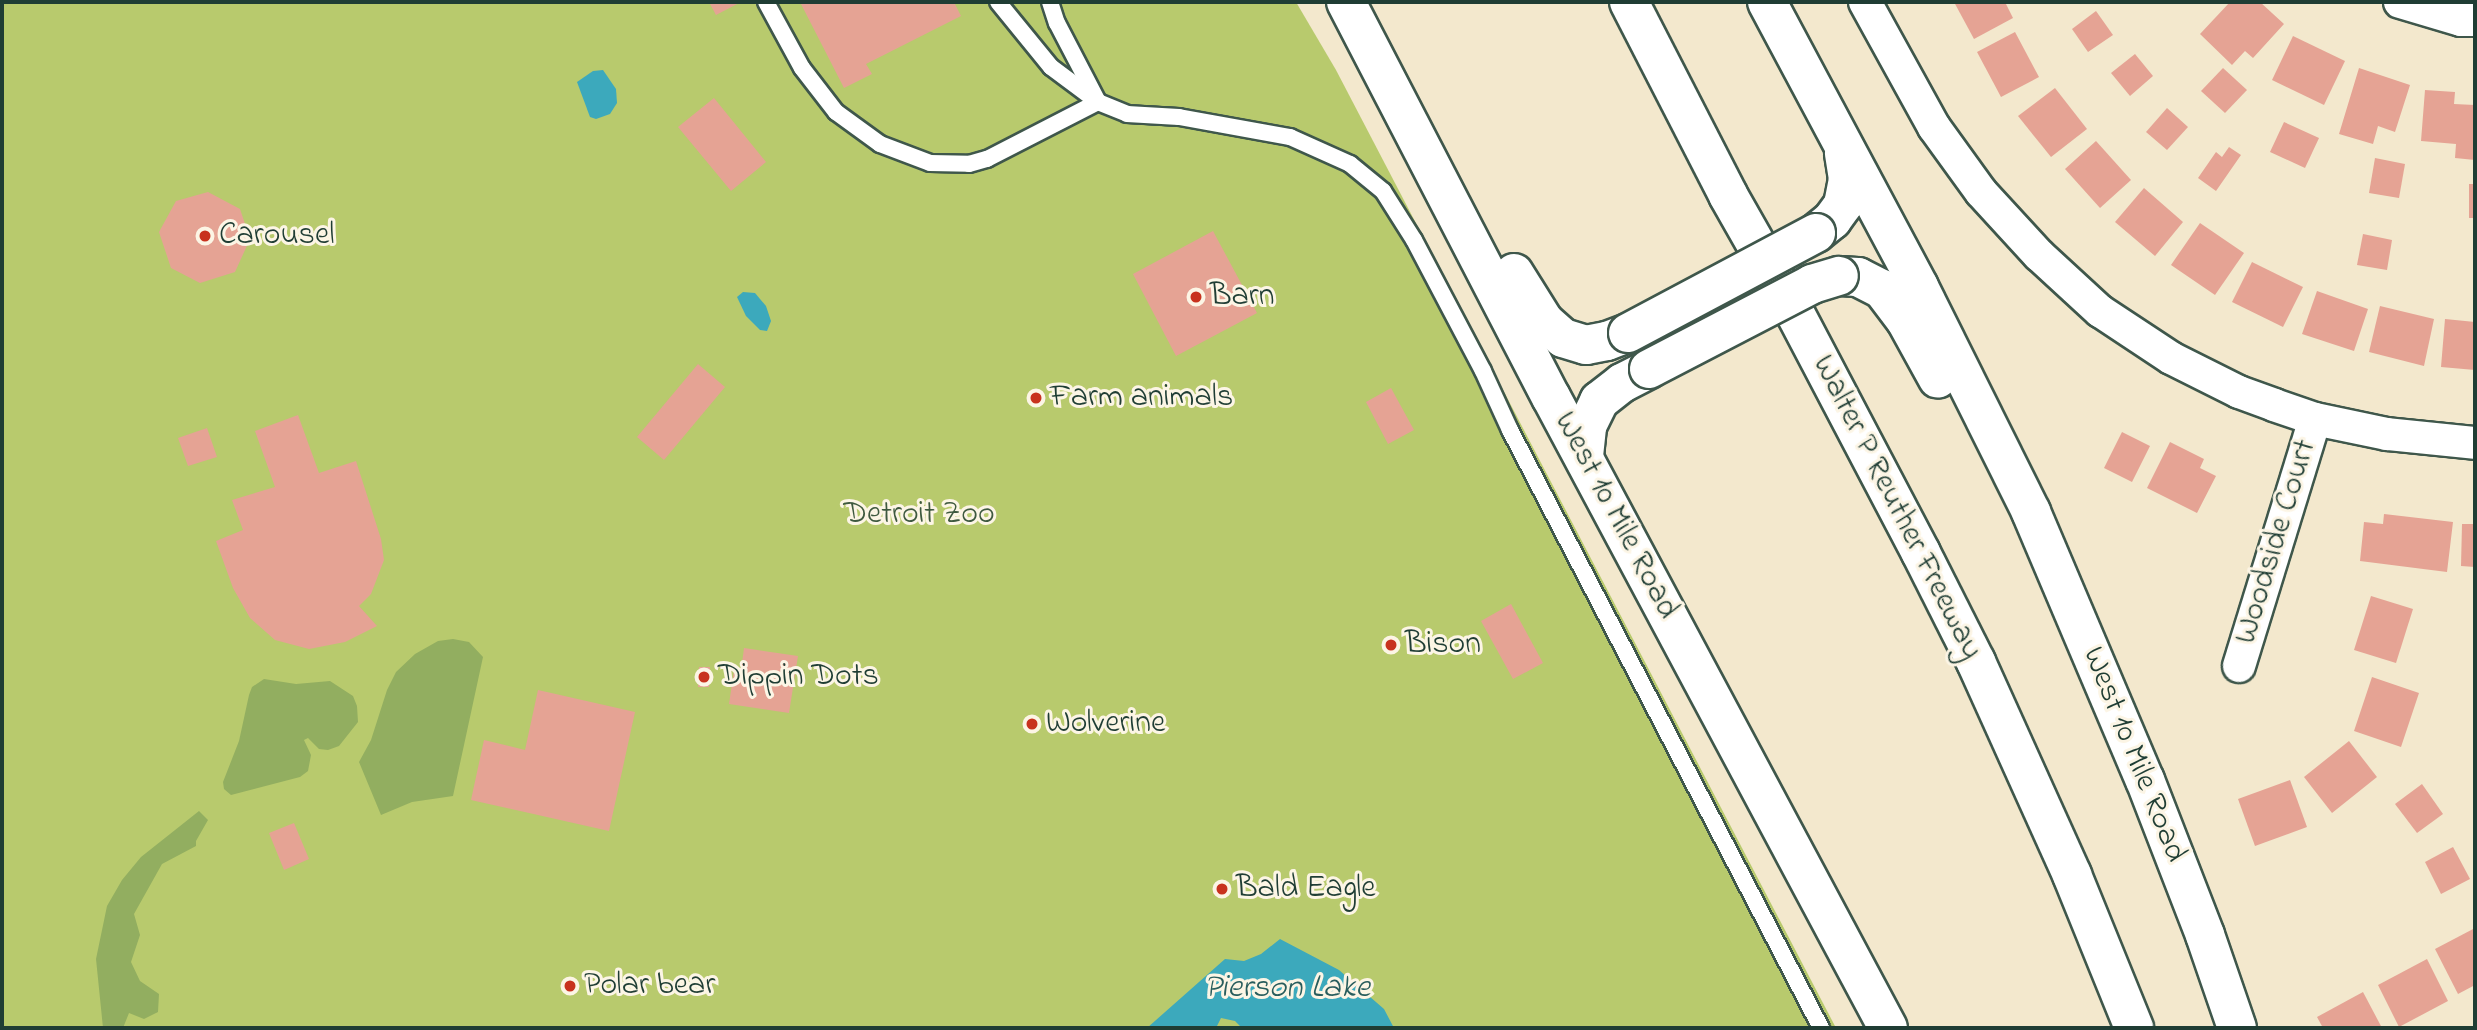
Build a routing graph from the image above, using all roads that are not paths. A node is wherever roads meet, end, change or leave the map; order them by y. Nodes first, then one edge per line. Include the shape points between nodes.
1 (766, 2) edge
2 (998, 2) edge
3 (1050, 2) edge
4 (1346, 2) edge
5 (1629, 2) edge
6 (1767, 2) edge
7 (1865, 2) edge
8 (2400, 2) edge
9 (2475, 20) edge
10 (1393, 91) junction
11 (1098, 102) junction
12 (1843, 144) junction
13 (2315, 419) junction
14 (2475, 443) edge
15 (1584, 456) junction
16 (2031, 512) junction
17 (2239, 666) dead end
18 (1821, 1028) edge
19 (1888, 1028) edge
20 (2134, 1028) edge
21 (2236, 1028) edge

1 - 11 lane via 802,68 836,113 880,144 930,163 969,164 987,159
2 - 11 lane via 1051,67
3 - 11 lane
4 - 10 main road, West 10 Mile Road
5 - 20 main road, Walter P Reuther Freeway via 1976,662 2072,875
6 - 12 main road, West 10 Mile Road
7 - 13 street via 1949,149 1989,201 2070,286 2171,358 2239,392
8 - 9 street
10 - 12 main road, bridge via 1470,195 1533,307 1554,332 1586,345 1628,332 1816,233 1843,205 1848,179
10 - 15 main road, West 10 Mile Road
11 - 18 lane via 1127,114 1179,117 1290,137 1350,164 1383,191 1483,371 1516,443
12 - 16 main road, West 10 Mile Road
13 - 14 street via 2387,434
13 - 17 street, Woodside Court
15 - 16 main road, bridge via 1591,412 1608,392 1812,284 1839,276 1870,280 1892,300 1960,417
15 - 19 main road, West 10 Mile Road
16 - 21 main road, West 10 Mile Road via 2145,780

